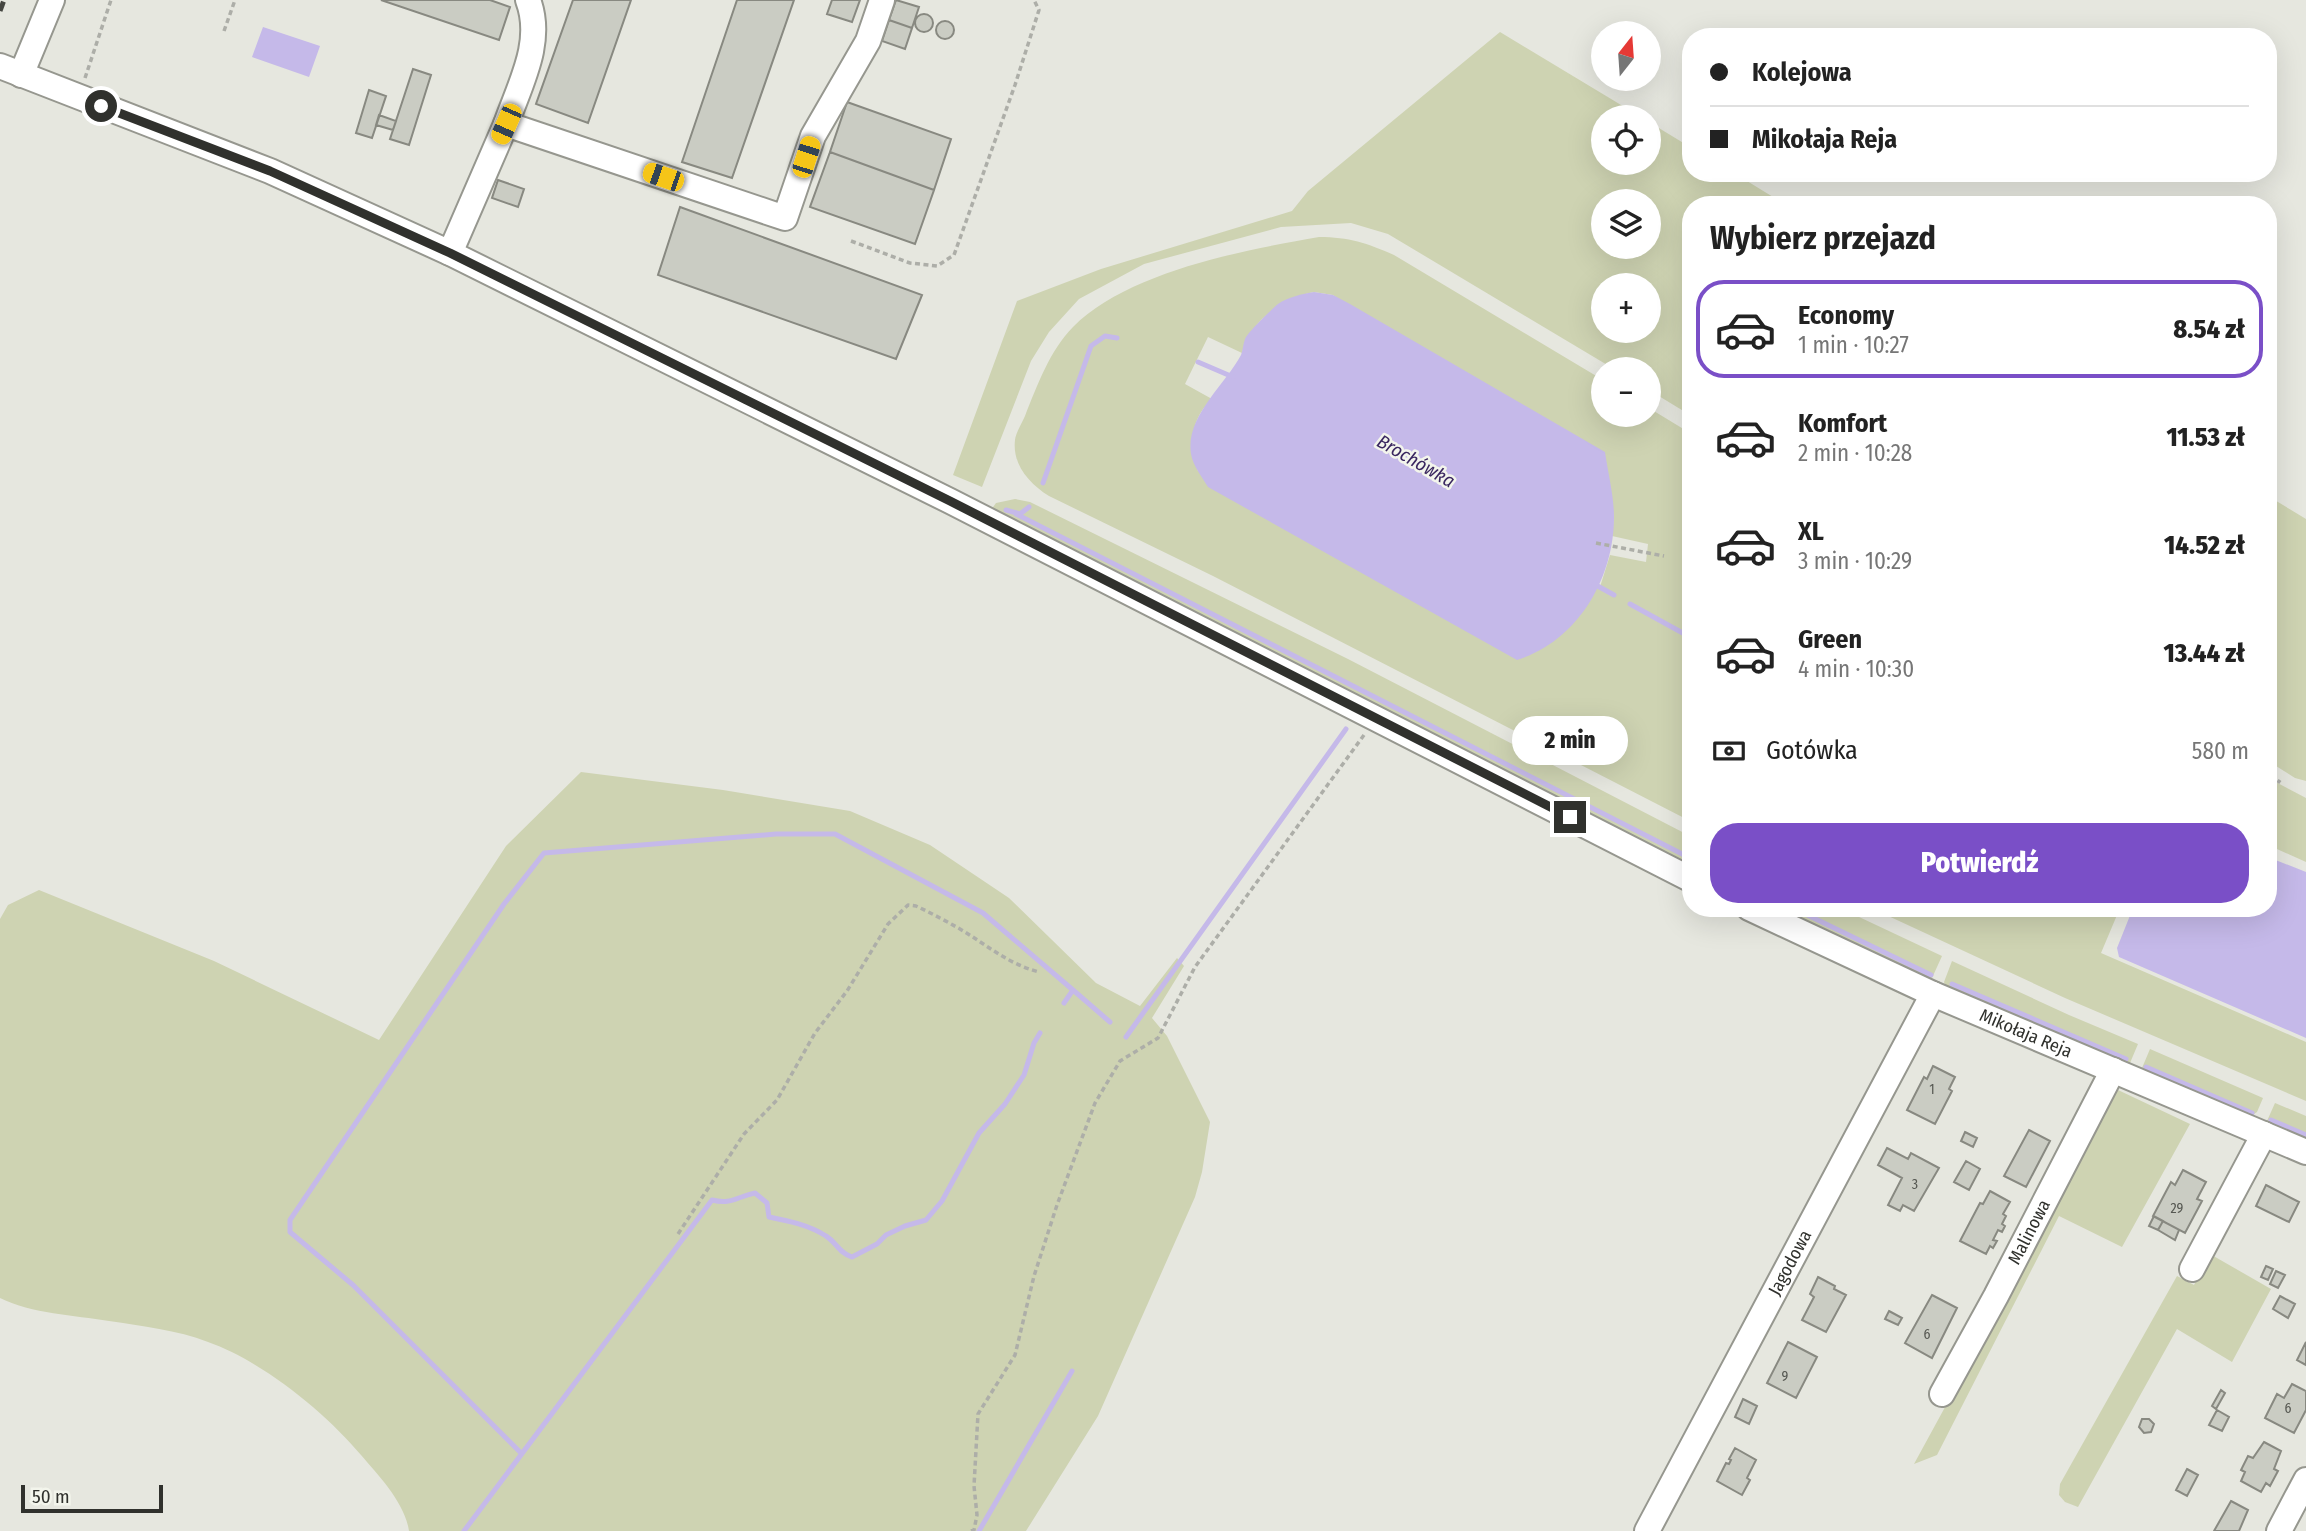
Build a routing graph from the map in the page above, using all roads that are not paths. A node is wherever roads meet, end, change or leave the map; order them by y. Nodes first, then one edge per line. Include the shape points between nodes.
1 (52, 0) edge
2 (528, 0) edge
3 (882, 0) edge
4 (11, 70) edge
5 (506, 124) junction
6 (450, 253) junction
7 (1682, 874) edge
8 (1768, 917) edge
9 (1933, 994) junction
10 (2113, 1070) junction
11 (2264, 1134) junction
12 (2306, 1152) edge
13 (2192, 1269) dead end
14 (1942, 1394) dead end
15 (2306, 1480) edge
16 (1647, 1531) edge
17 (2279, 1531) edge

1 - 4 street
2 - 5 street via 535,29 531,52
3 - 5 street via 868,41 813,136 785,218
4 - 6 street via 270,171
5 - 6 street
6 - 7 street via 950,501
8 - 9 street, Mikołaja Reja
9 - 10 street, Mikołaja Reja
9 - 16 street, Jagodowa
10 - 11 street, Mikołaja Reja
10 - 14 street, Malinowa
11 - 12 street, Mikołaja Reja
11 - 13 street
15 - 17 street

